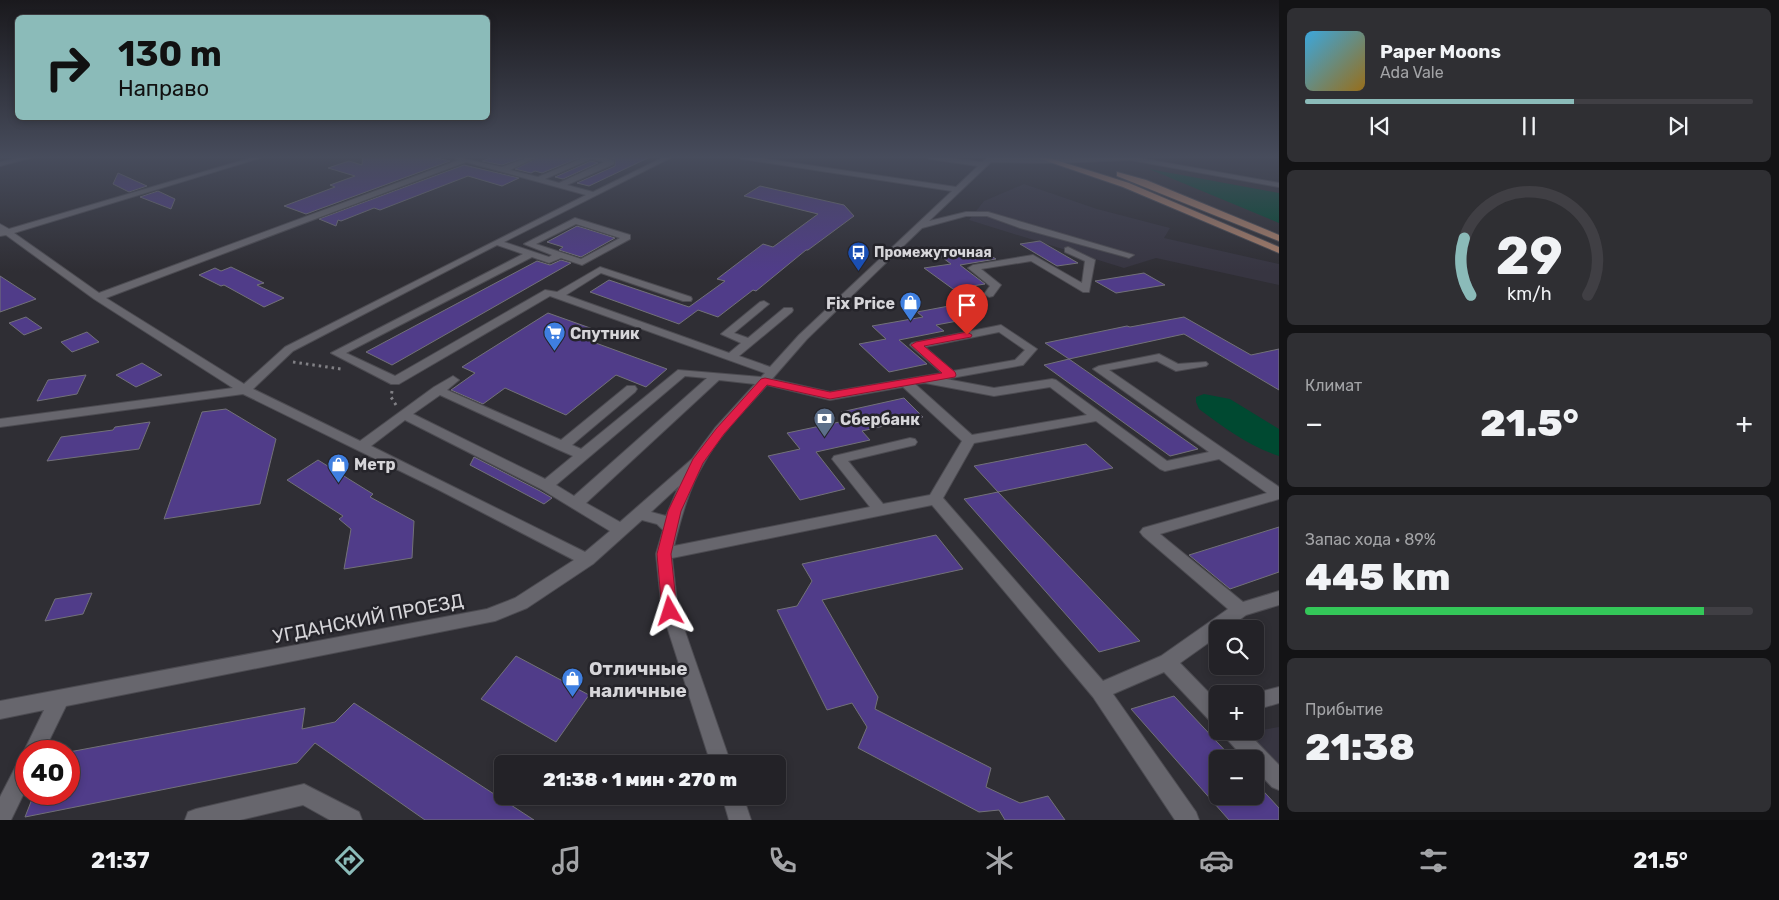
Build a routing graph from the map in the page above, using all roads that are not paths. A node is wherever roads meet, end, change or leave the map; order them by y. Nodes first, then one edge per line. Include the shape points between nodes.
1 (127, 195) edge
2 (376, 195) edge
3 (590, 195) edge
4 (951, 195) edge
5 (1150, 195) edge
6 (1175, 195) edge
7 (531, 224) junction
8 (919, 227) junction
9 (3, 231) edge
10 (554, 232) junction
11 (1279, 238) edge
12 (496, 242) junction
13 (1068, 250) dead end
14 (1279, 250) edge
15 (531, 254) junction
16 (560, 255) junction
17 (1129, 256) dead end
18 (989, 294) dead end
19 (559, 295) junction
20 (98, 297) junction
21 (686, 299) dead end
22 (764, 304) dead end
23 (788, 310) dead end
24 (749, 342) junction
25 (731, 357) junction
26 (1202, 364) dead end
27 (951, 375) junction
28 (716, 376) junction
29 (769, 377) junction
30 (925, 379) junction
31 (452, 380) dead end
32 (905, 382) junction
33 (631, 389) dead end
34 (245, 390) junction
35 (438, 390) junction
36 (404, 416) junction
37 (1098, 417) junction
38 (0, 423) edge
39 (969, 440) junction
40 (910, 442) dead end
41 (562, 446) junction
42 (361, 447) junction
43 (1221, 454) junction
44 (583, 455) junction
45 (698, 462) junction
46 (546, 486) junction
47 (1279, 494) edge
48 (935, 499) junction
49 (576, 503) junction
50 (880, 510) junction
51 (640, 514) junction
52 (670, 528) junction
53 (621, 530) junction
54 (664, 554) junction
55 (587, 560) junction
56 (1279, 598) edge
57 (1240, 610) junction
58 (1166, 662) junction
59 (1100, 691) junction
60 (1279, 695) edge
61 (1264, 699) edge
62 (59, 700) junction
63 (1209, 705) edge
64 (0, 710) edge
65 (39, 740) edge
66 (1241, 740) edge
67 (718, 755) edge
68 (1279, 780) edge
69 (15, 789) edge
70 (735, 805) edge
71 (0, 820) edge
72 (196, 820) edge
73 (351, 820) edge
74 (740, 820) edge
75 (1188, 820) edge

1 - 9 street
2 - 20 street
3 - 7 street
4 - 8 street
5 - 14 main road
6 - 11 main road
7 - 10 street
7 - 12 street
8 - 17 street via 966,214 988,214
8 - 29 street via 803,338
9 - 20 street
10 - 16 street via 528,244
10 - 16 street via 575,221 627,237 582,262
12 - 15 street
12 - 34 street via 288,348
13 - 18 street via 1090,260 1086,290 1033,258 973,268 996,285
15 - 16 street via 549,260
15 - 19 street via 337,353 395,381 549,292
19 - 21 street via 600,270
19 - 25 street
20 - 34 street
22 - 24 street via 726,334
23 - 24 street
24 - 25 street
25 - 29 street
26 - 43 street via 1176,368 1159,357 1099,369
27 - 27 street via 916,345 1002,328 1031,349 1019,363
27 - 30 street
28 - 29 street
28 - 44 street via 682,372
28 - 49 street
29 - 32 street via 830,396
29 - 45 street via 720,431
30 - 32 street
30 - 37 street via 994,392 1052,383
31 - 35 street
32 - 39 street
33 - 41 street
34 - 38 street
34 - 42 street
35 - 36 street
35 - 41 street
36 - 42 street
36 - 46 street
37 - 39 street
37 - 43 street via 1165,466
39 - 48 street
40 - 50 street via 839,459
41 - 44 street
42 - 55 street
43 - 47 street
44 - 46 street
45 - 51 street, УГДАНСКИЙ ПРОЕЗД
45 - 52 street
46 - 49 street
47 - 57 street via 1148,532
48 - 50 street
48 - 59 street
49 - 53 street
50 - 54 street
51 - 52 street via 662,520
51 - 53 street, УГДАНСКИЙ ПРОЕЗД
52 - 54 street
53 - 55 street, УГДАНСКИЙ ПРОЕЗД
54 - 67 street via 670,611
55 - 62 street, УГДАНСКИЙ ПРОЕЗД via 521,603 490,616
56 - 57 street
57 - 58 street
58 - 59 street
58 - 63 street
59 - 75 street
60 - 61 street
62 - 64 street, УГДАНСКИЙ ПРОЕЗД
62 - 65 street
66 - 68 street
69 - 71 street
70 - 74 street
72 - 73 street via 304,794

